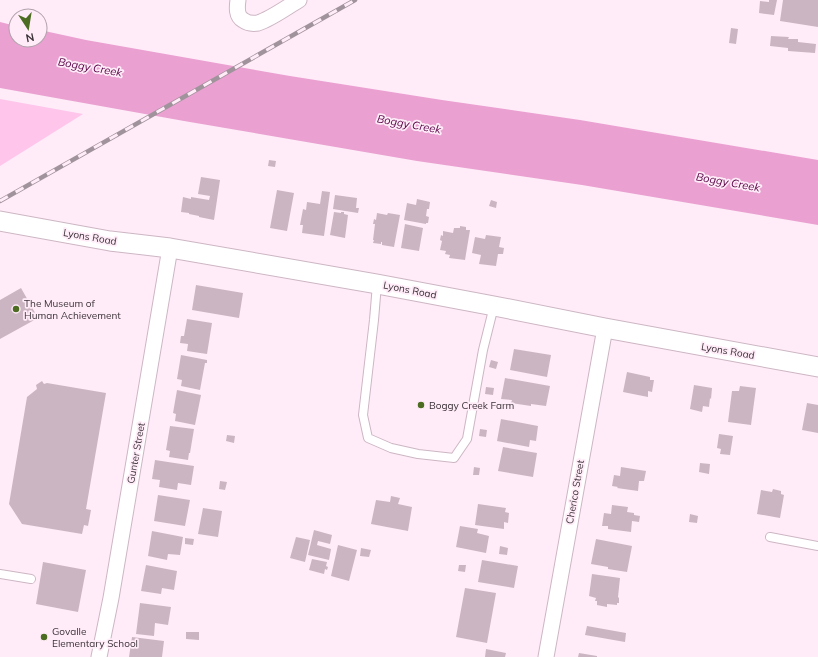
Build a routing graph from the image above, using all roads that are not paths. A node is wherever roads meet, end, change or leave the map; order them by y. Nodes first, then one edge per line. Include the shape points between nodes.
1 (238, 0) edge
2 (300, 0) edge
3 (0, 221) edge
4 (170, 248) junction
5 (377, 284) junction
6 (494, 306) junction
7 (605, 328) junction
8 (818, 368) edge
9 (770, 537) dead end
10 (818, 546) edge
11 (0, 574) edge
12 (31, 579) dead end
13 (99, 657) edge
14 (546, 657) edge

1 - 2 street via 237,10 240,18 248,23 266,20
3 - 4 street, Lyons Road via 110,241
4 - 5 street, Lyons Road
4 - 13 street, Gunter Street
5 - 6 street, Lyons Road
5 - 6 lane via 363,415 368,438 391,448 418,454 454,458 467,439 483,350
6 - 7 street, Lyons Road
7 - 8 street, Lyons Road
7 - 14 street, Cherico Street
9 - 10 lane
11 - 12 lane

